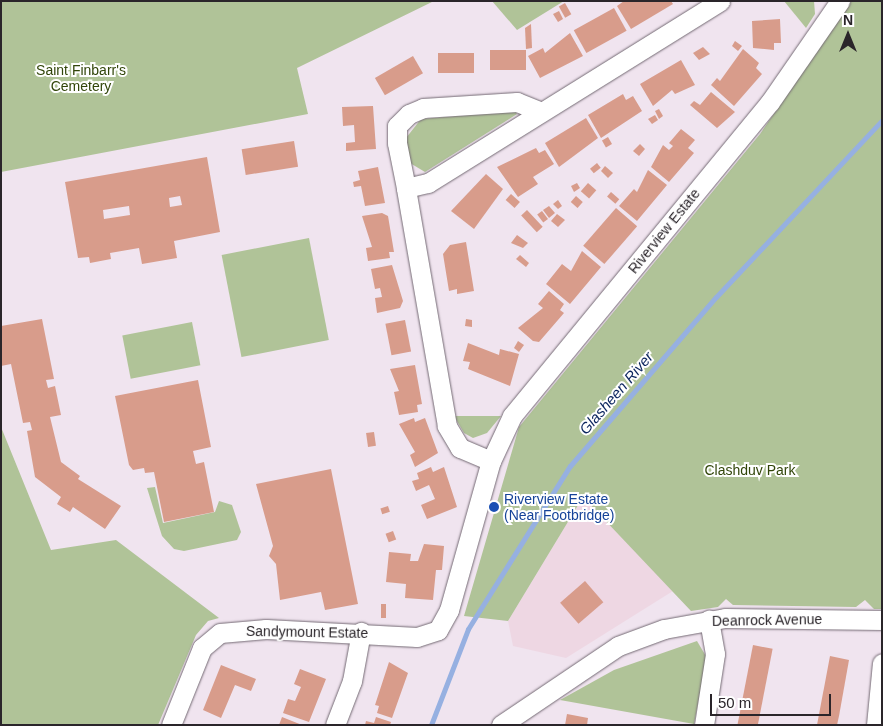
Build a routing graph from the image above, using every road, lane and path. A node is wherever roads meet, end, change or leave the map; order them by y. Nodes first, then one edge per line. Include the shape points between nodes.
1 (720, 1) edge
2 (840, 1) edge
3 (539, 111) junction
4 (406, 188) junction
5 (492, 461) junction
6 (709, 620) junction
7 (882, 620) edge
8 (361, 632) junction
9 (417, 637) joint
10 (882, 663) edge
11 (171, 725) edge
12 (335, 725) edge
13 (501, 725) edge
14 (704, 725) edge
15 (876, 725) edge

1 - 3 street
2 - 5 street, Riverview Estate via 770,102 512,416
3 - 4 street via 428,183
3 - 4 street via 517,102 423,108 409,114 398,126 397,142
4 - 5 street via 447,426 460,448
5 - 9 street, Riverview Estate via 447,615 438,630
6 - 7 street, Deanrock Avenue
6 - 13 street, Deanrock Avenue via 664,628 618,646
6 - 14 street via 715,654
8 - 9 street, Sandymount Estate
8 - 11 street, Sandymount Estate via 228,632 212,636 202,648
8 - 12 street via 352,681
10 - 15 street

